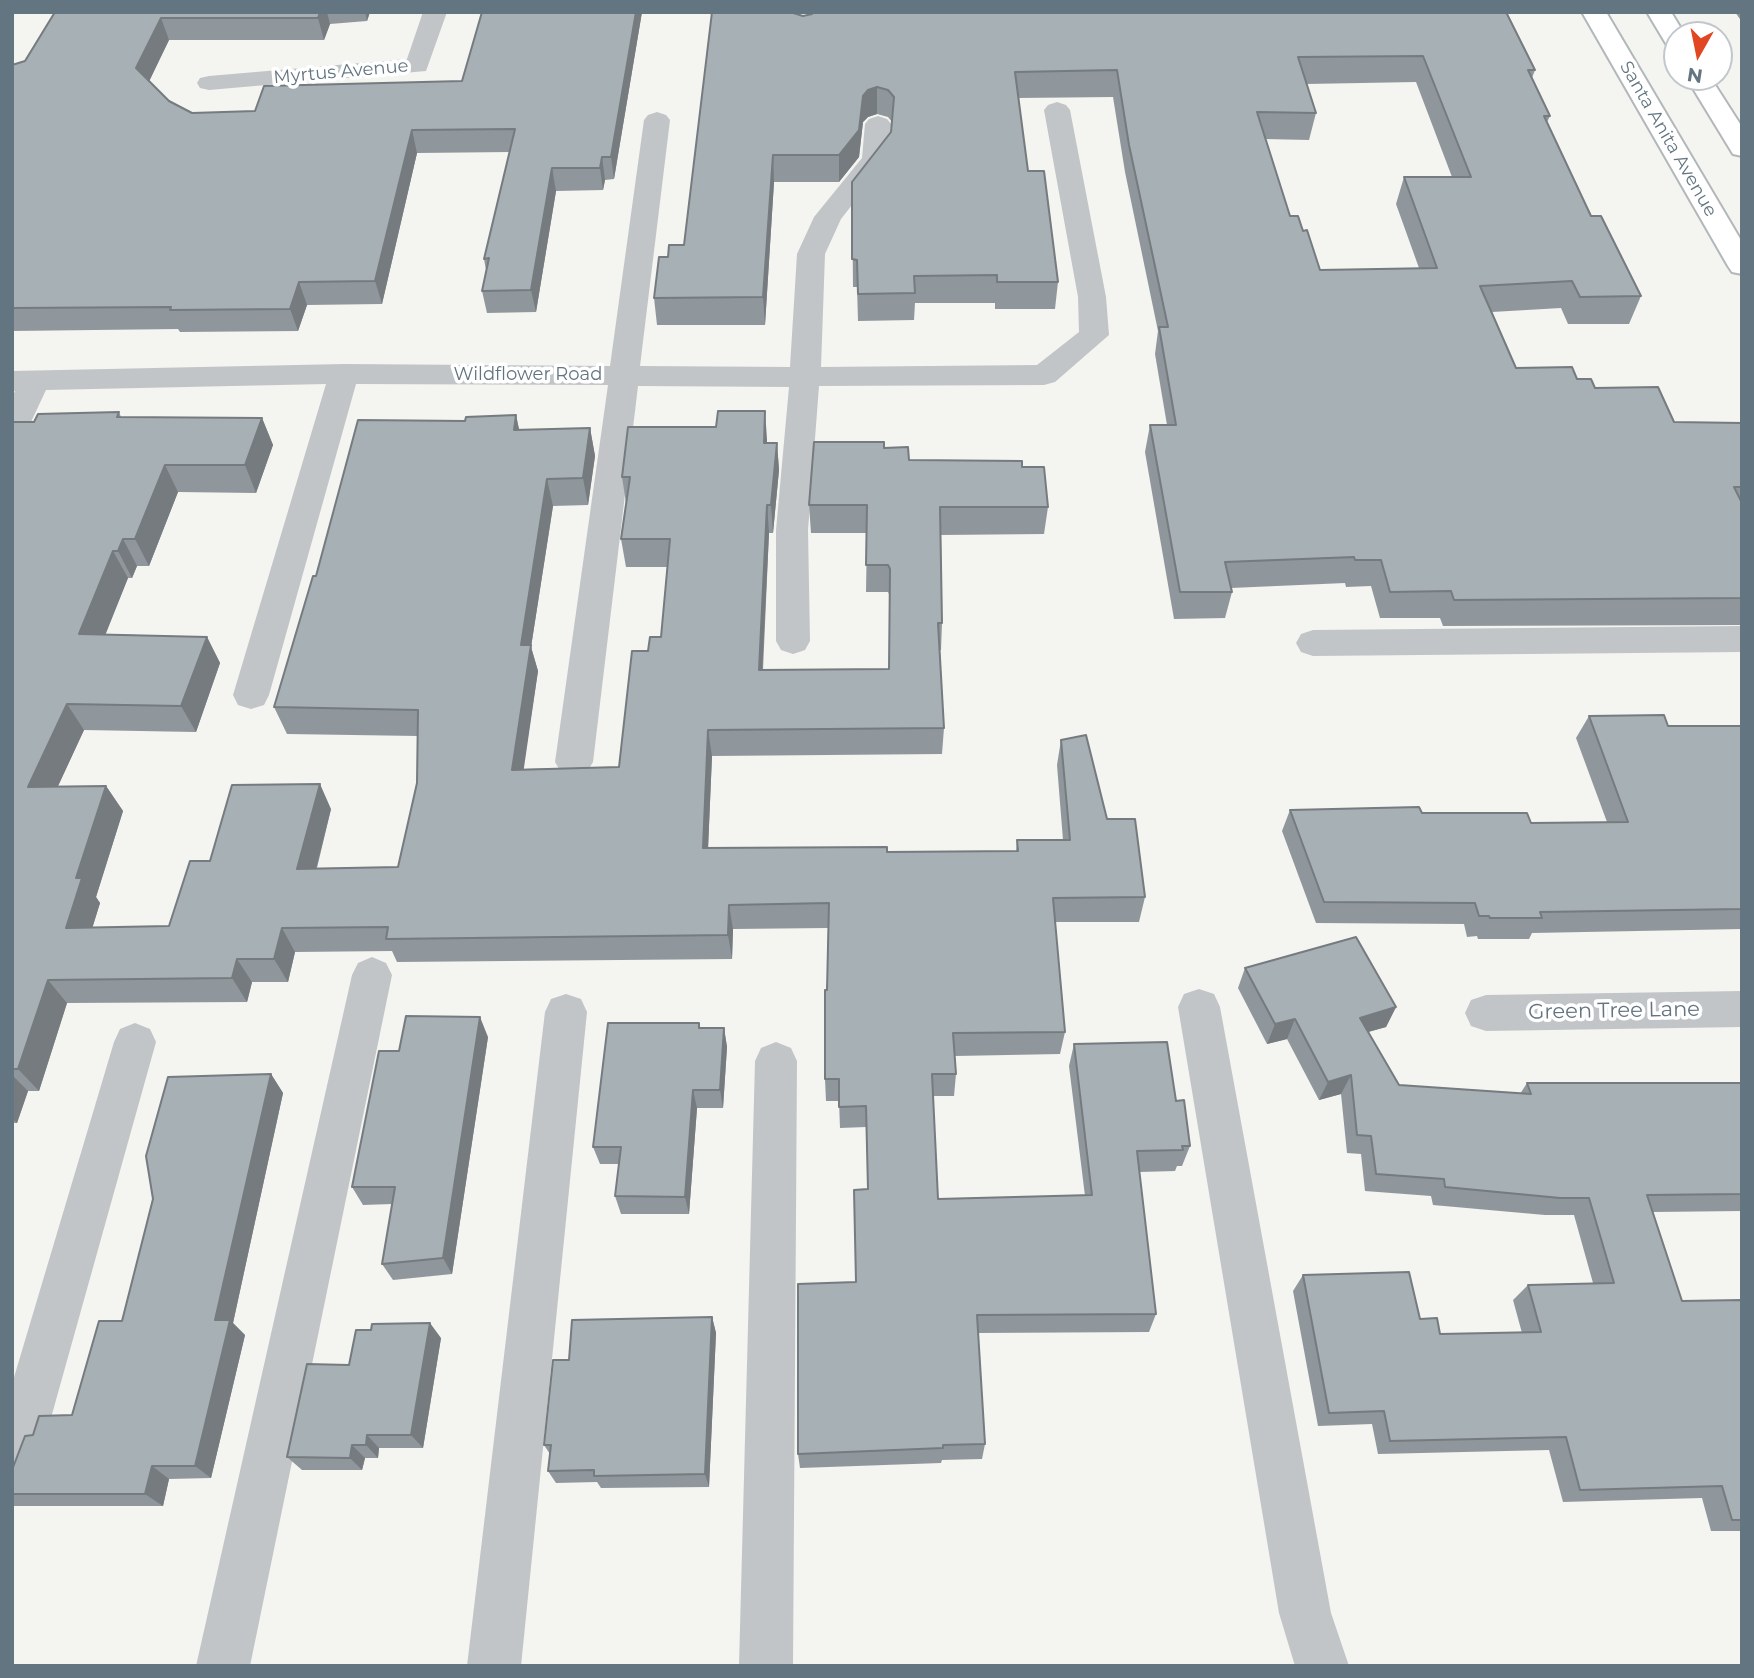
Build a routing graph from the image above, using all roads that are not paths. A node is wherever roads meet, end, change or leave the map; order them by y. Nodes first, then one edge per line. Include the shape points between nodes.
1 (435, 12) edge
2 (1594, 12) edge
3 (209, 83) dead end
4 (1707, 91) edge
5 (1057, 110) dead end
6 (657, 120) dead end
7 (877, 124) dead end
8 (1739, 139) edge
9 (1742, 266) edge
10 (344, 374) junction
11 (624, 376) junction
12 (804, 377) junction
13 (23, 381) edge
14 (12, 432) edge
15 (1742, 639) edge
16 (793, 641) dead end
17 (1313, 643) dead end
18 (251, 695) dead end
19 (574, 762) dead end
20 (372, 975) dead end
21 (1199, 1007) dead end
22 (1742, 1009) edge
23 (566, 1012) dead end
24 (1486, 1013) dead end
25 (135, 1042) dead end
26 (776, 1061) dead end
27 (12, 1468) edge
28 (223, 1666) edge
29 (494, 1666) edge
30 (766, 1666) edge
31 (1322, 1666) edge

1 - 3 street, Myrtus Avenue via 417,66
2 - 9 main road, Santa Anita Avenue
4 - 8 main road
5 - 12 street, Wildflower Road via 1092,297 1094,335 1044,375
6 - 11 street
7 - 12 street via 875,159 828,217 811,254
10 - 11 street, Wildflower Road
10 - 13 street, Wildflower Road
10 - 18 street
11 - 12 street, Wildflower Road
11 - 19 street
12 - 16 street via 792,530
13 - 14 street
15 - 17 street
20 - 28 street
21 - 31 street via 1305,1613
22 - 24 street, Green Tree Lane
23 - 29 street
25 - 27 street
26 - 30 street

